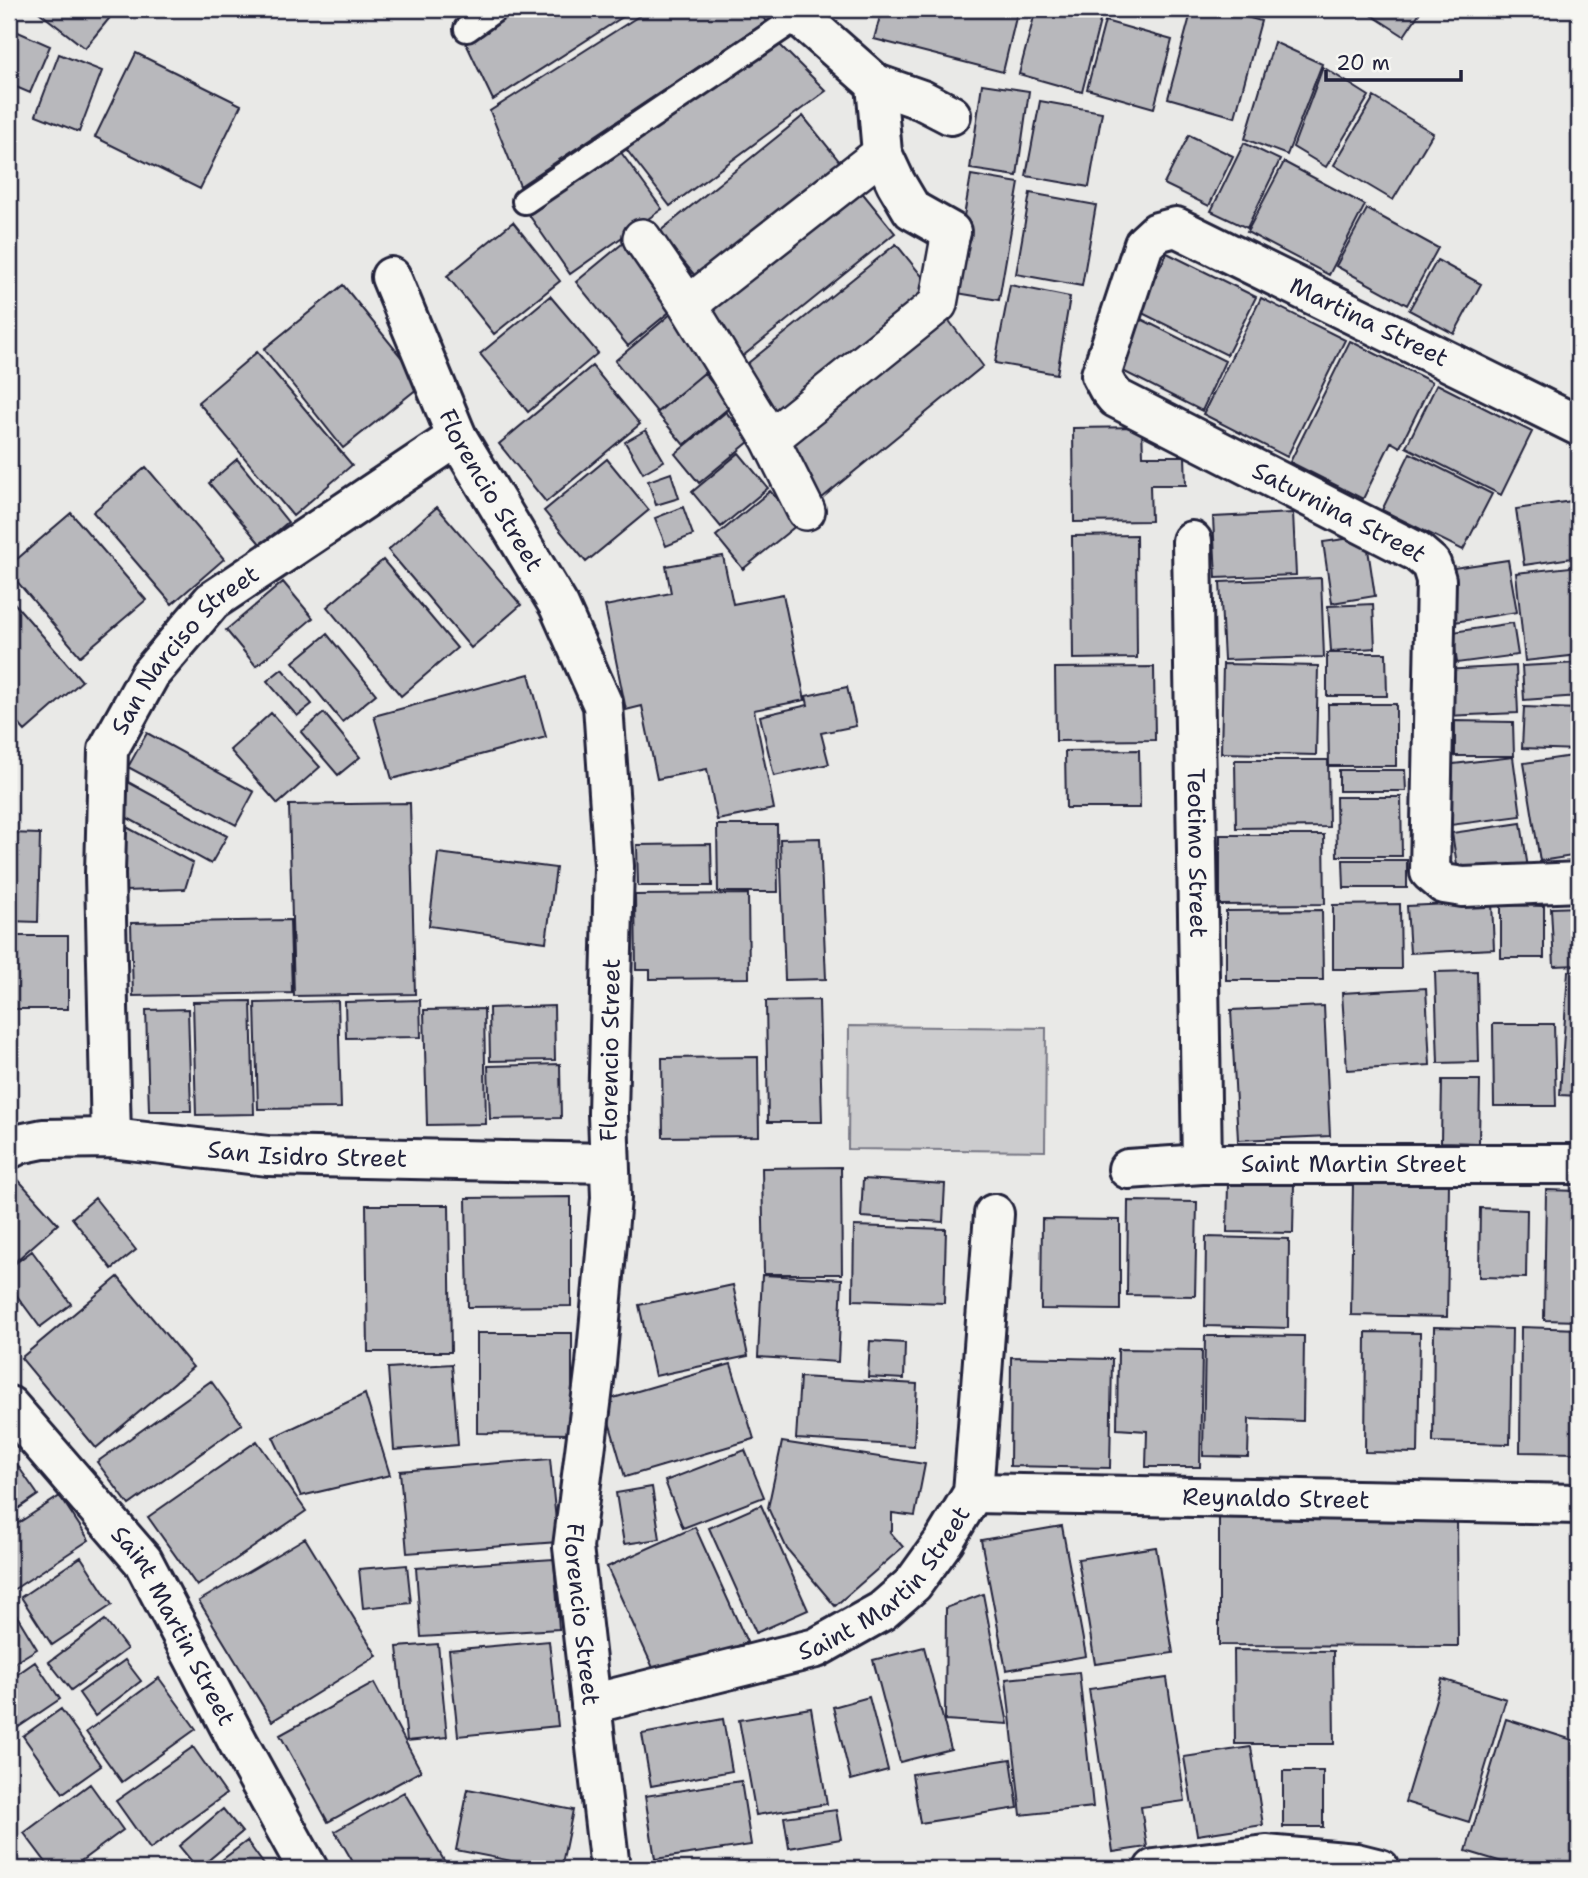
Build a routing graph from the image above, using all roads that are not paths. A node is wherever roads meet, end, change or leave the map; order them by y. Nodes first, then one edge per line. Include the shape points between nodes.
1 (495, 9) edge
2 (795, 12) edge
3 (467, 29) dead end
4 (876, 84) junction
5 (951, 115) dead end
6 (882, 153) junction
7 (525, 201) dead end
8 (951, 232) joint
9 (1157, 232) joint
10 (642, 238) dead end
11 (391, 277) dead end
12 (688, 305) junction
13 (1579, 426) edge
14 (457, 437) junction
15 (770, 439) junction
16 (806, 511) dead end
17 (1192, 541) dead end
18 (1579, 882) edge
19 (111, 1138) junction
20 (9, 1149) edge
21 (609, 1163) junction
22 (1202, 1164) junction
23 (1579, 1164) edge
24 (1128, 1169) dead end
25 (994, 1214) dead end
26 (9, 1406) edge
27 (973, 1493) junction
28 (1579, 1504) edge
29 (591, 1704) junction
30 (308, 1869) edge
31 (610, 1869) edge
32 (1154, 1869) edge
33 (1380, 1869) edge

1 - 3 lane
2 - 4 street
2 - 7 lane
4 - 5 street
4 - 6 street
6 - 8 street via 912,210
6 - 12 street
8 - 15 street via 938,304
9 - 13 street, Martina Street via 1176,227
9 - 18 street, Saturnina Street via 1144,244 1101,375 1108,388 1116,398 1417,552 1431,564 1436,580 1430,872 1444,884 1463,887
10 - 12 street
11 - 14 street, Florencio Street
12 - 15 street
14 - 19 street, San Narciso Street via 212,601 150,674 108,750 104,874
14 - 21 street, Florencio Street via 559,606 603,705 614,866
15 - 16 street
17 - 22 street, Teotimo Street
19 - 20 street, San Isidro Street via 43,1139
19 - 21 street, San Isidro Street via 268,1157
21 - 29 street, Florencio Street via 611,1198 596,1364 573,1547
22 - 23 street, Saint Martin Street
22 - 24 street, Saint Martin Street
25 - 27 street, Saint Martin Street
26 - 30 street, Saint Martin Street via 143,1560
27 - 28 street, Reynaldo Street
27 - 29 street, Saint Martin Street via 914,1584 882,1611 816,1648
29 - 31 street, Florencio Street
32 - 33 street via 1266,1855

